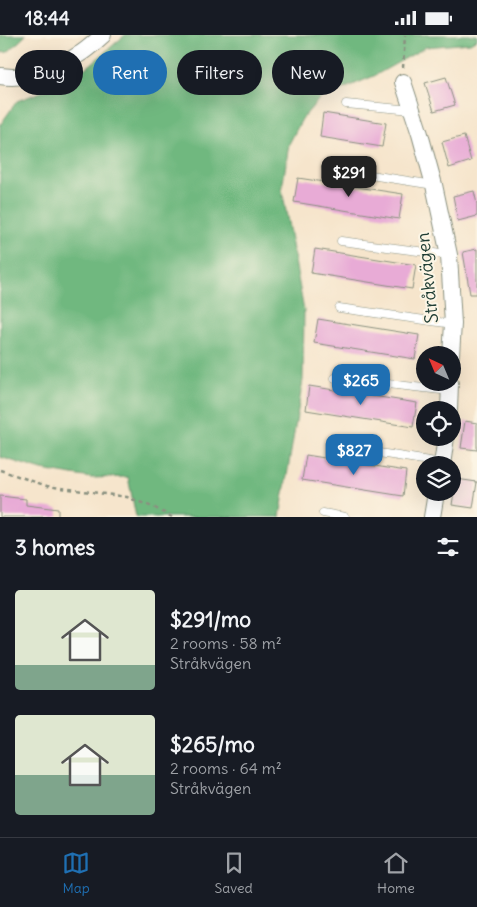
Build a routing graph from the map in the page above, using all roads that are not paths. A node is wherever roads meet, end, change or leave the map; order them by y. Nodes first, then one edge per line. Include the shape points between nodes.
1 (103, 35) edge
2 (0, 77) edge
3 (403, 82) road end
4 (346, 105) dead end
5 (412, 110) junction
6 (326, 168) dead end
7 (434, 185) junction
8 (341, 241) dead end
9 (448, 255) junction
10 (339, 308) dead end
11 (453, 324) junction
12 (452, 346) edge
13 (335, 378) dead end
14 (416, 384) edge
15 (335, 446) dead end
16 (416, 460) edge
17 (435, 501) edge
18 (323, 513) dead end
19 (345, 517) edge
20 (432, 517) edge

1 - 2 street via 78,55 42,73
3 - 5 street, Stråkvägen
4 - 5 lane
5 - 7 street, Stråkvägen
6 - 7 lane
7 - 9 street, Stråkvägen
8 - 9 lane
9 - 11 street, Stråkvägen
10 - 11 lane
11 - 12 street, Stråkvägen
13 - 14 lane
15 - 16 lane
17 - 20 street
18 - 19 lane

